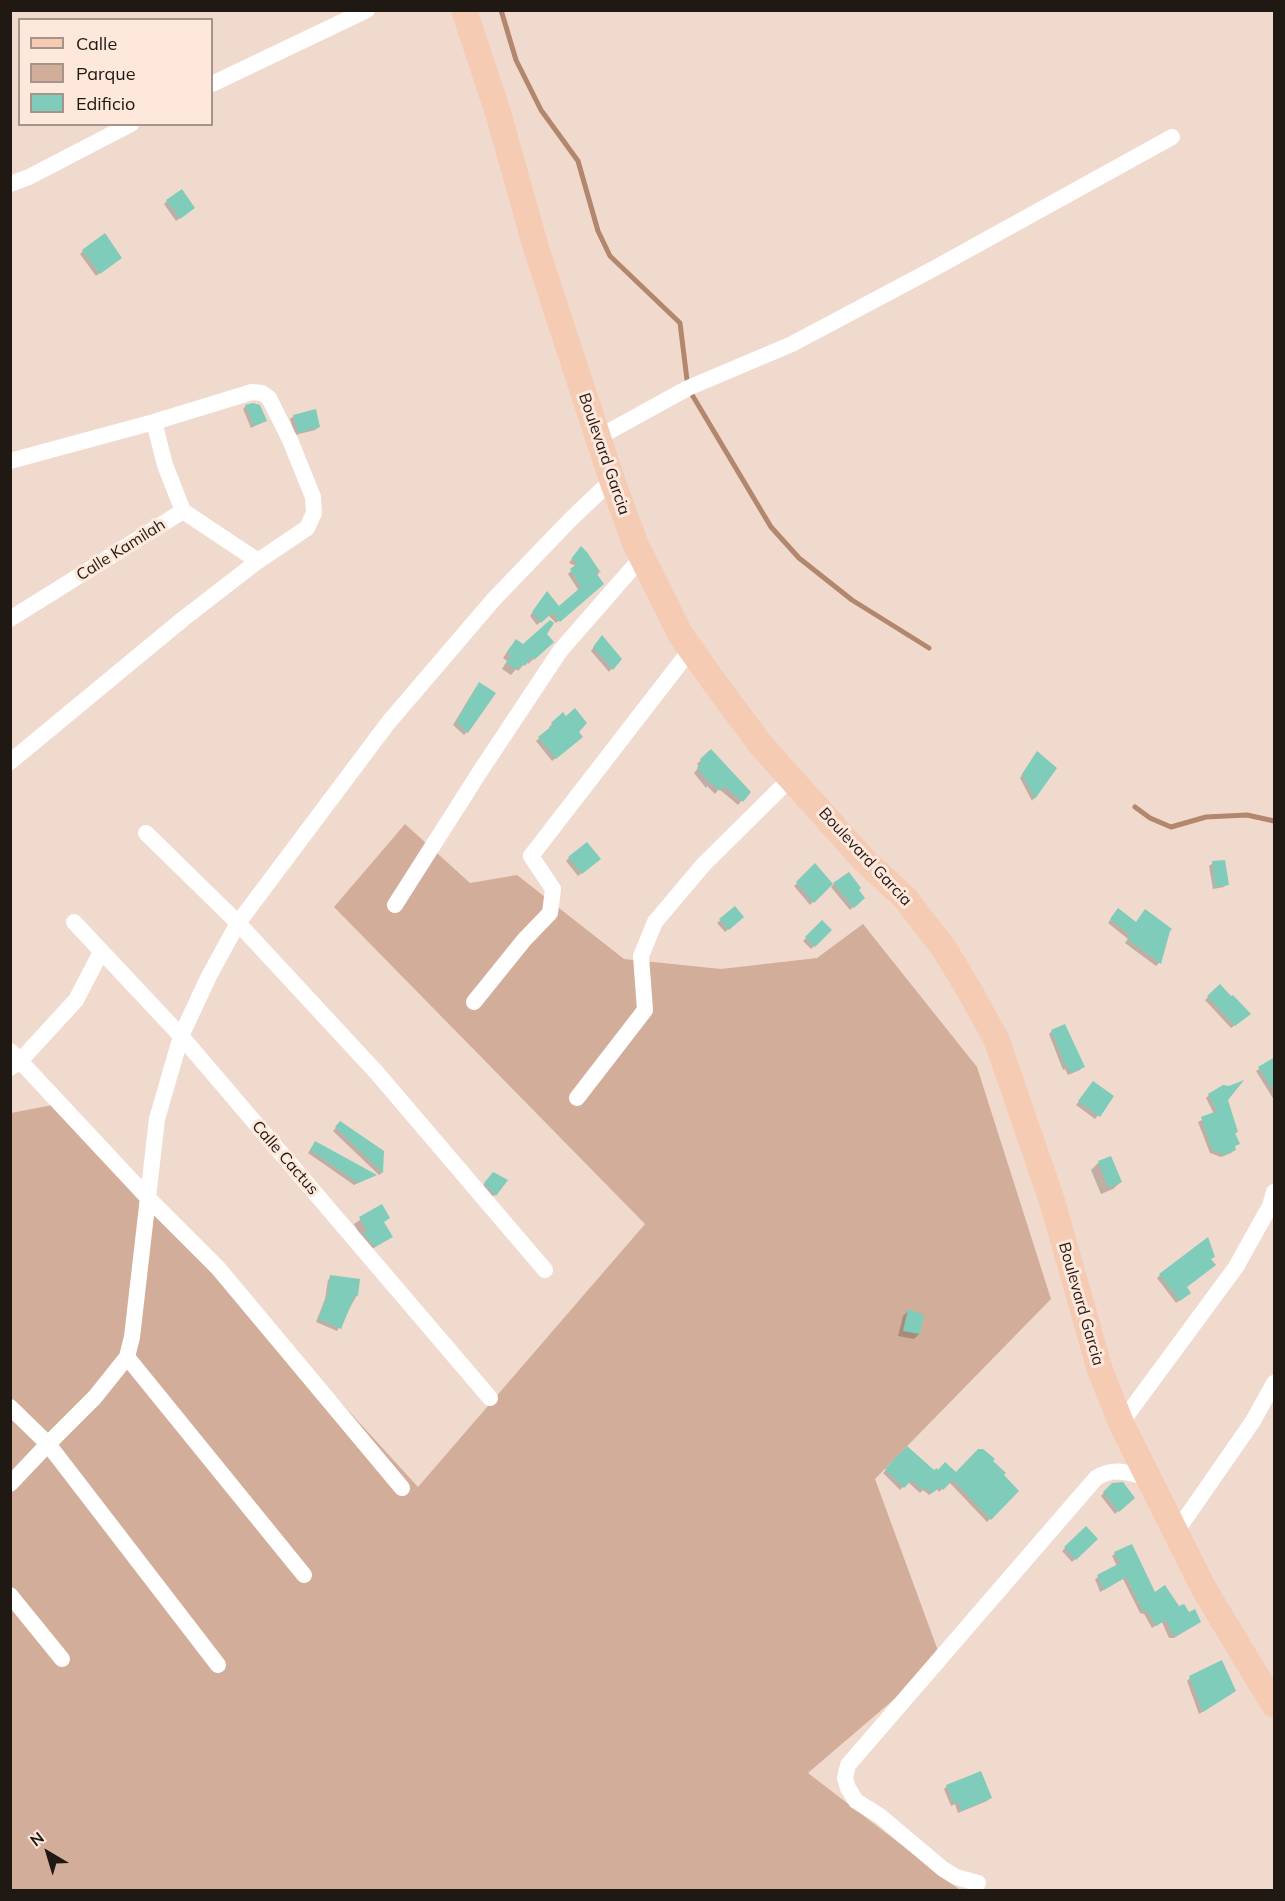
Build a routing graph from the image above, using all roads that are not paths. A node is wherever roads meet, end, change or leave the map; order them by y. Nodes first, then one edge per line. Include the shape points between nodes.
1 (367, 10) edge
2 (464, 10) edge
3 (213, 84) edge
4 (127, 126) edge
5 (1172, 137) dead end
6 (10, 184) edge
7 (154, 422) junction
8 (599, 437) junction
9 (10, 461) edge
10 (612, 480) junction
11 (183, 511) junction
12 (642, 557) junction
13 (258, 561) junction
14 (10, 620) edge
15 (691, 649) junction
16 (10, 762) edge
17 (792, 778) junction
18 (146, 833) dead end
19 (395, 905) dead end
20 (74, 922) dead end
21 (238, 923) junction
22 (101, 952) junction
23 (474, 1002) dead end
24 (181, 1036) junction
25 (14, 1060) edge
26 (577, 1098) dead end
27 (1275, 1192) edge
28 (148, 1198) junction
29 (545, 1270) dead end
30 (128, 1357) junction
31 (1275, 1383) edge
32 (490, 1398) dead end
33 (10, 1407) edge
34 (1121, 1423) junction
35 (48, 1444) junction
36 (1148, 1478) junction
37 (10, 1484) edge
38 (402, 1488) dead end
39 (1176, 1532) junction
40 (304, 1575) dead end
41 (10, 1596) edge
42 (62, 1659) dead end
43 (218, 1665) dead end
44 (1275, 1705) edge
45 (978, 1882) dead end

1 - 3 street
2 - 8 main road, Boulevard Garcia via 536,248
4 - 6 street
5 - 8 street via 792,344 688,388
7 - 9 street
7 - 11 street, Calle Kamilah
7 - 13 street via 252,392 269,398 313,497 314,513 307,528
8 - 10 main road, Boulevard Garcia
10 - 12 main road, Boulevard Garcia
10 - 21 street via 494,599 388,723
11 - 13 street
11 - 14 street, Calle Kamilah
12 - 15 main road, Boulevard Garcia
12 - 19 street via 560,651
13 - 16 street
15 - 17 main road, Boulevard Garcia via 761,745
15 - 23 street via 531,856 553,889 550,913
17 - 26 street via 704,864 655,922 641,956 645,1010
17 - 34 main road, Boulevard Garcia via 864,861 905,898 945,950 997,1041 1052,1201 1100,1370
18 - 21 street
20 - 22 street, Calle Cactus
21 - 24 street
21 - 29 street via 377,1073
22 - 24 street, Calle Cactus
22 - 25 street via 76,1000
24 - 28 street via 157,1119
24 - 32 street, Calle Cactus
25 - 28 street
27 - 34 street via 1236,1267
28 - 30 street
28 - 38 street via 218,1268
30 - 35 street
30 - 40 street
31 - 39 street
33 - 35 street
34 - 36 main road, Boulevard Garcia
35 - 37 street
35 - 43 street
36 - 39 main road, Boulevard Garcia
36 - 45 street via 1116,1470 1096,1478 848,1765 845,1778 856,1801 943,1869
39 - 44 main road, Boulevard Garcia via 1204,1589
41 - 42 street

